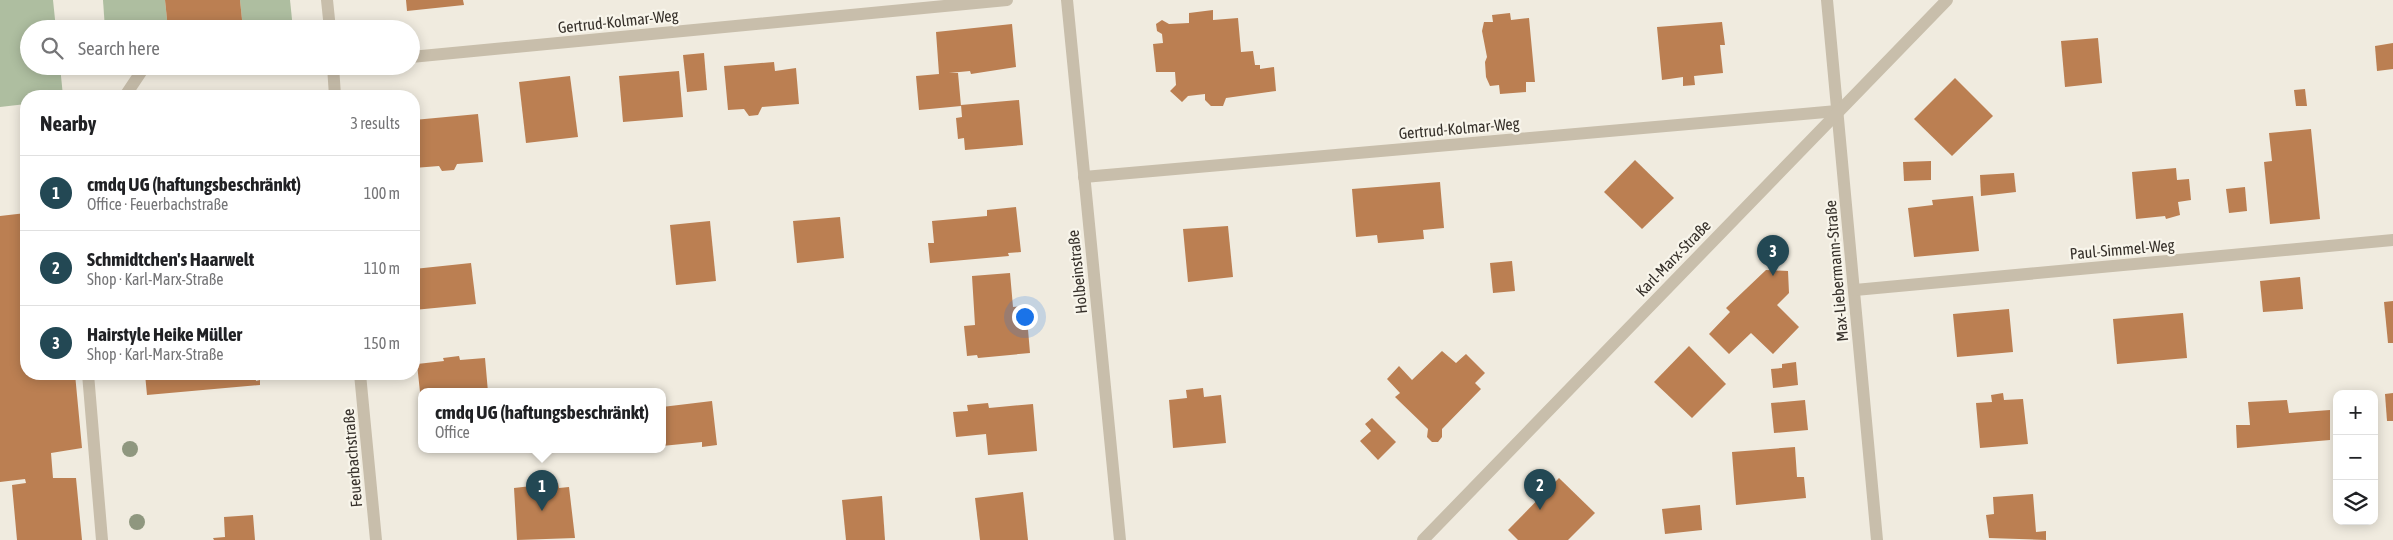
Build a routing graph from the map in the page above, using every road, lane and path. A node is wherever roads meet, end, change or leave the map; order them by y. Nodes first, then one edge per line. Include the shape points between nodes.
1 (327, 0) edge
2 (1007, 0) edge
3 (1067, 0) edge
4 (1827, 0) edge
5 (1947, 0) edge
6 (329, 20) edge
7 (420, 57) edge
8 (139, 75) edge
9 (334, 75) edge
10 (129, 90) edge
11 (335, 90) edge
12 (1838, 111) junction
13 (1084, 177) junction
14 (2393, 240) edge
15 (1855, 290) junction
16 (89, 380) edge
17 (361, 380) edge
18 (102, 540) edge
19 (376, 540) edge
20 (1120, 540) edge
21 (1423, 540) edge
22 (1877, 540) edge

1 - 6 street
2 - 7 street, Gertrud-Kolmar-Weg
3 - 13 street, Holbeinstraße
4 - 12 street, Max-Liebermann-Straße
5 - 12 street, Karl-Marx-Straße
8 - 10 street
9 - 11 street
12 - 13 street, Gertrud-Kolmar-Weg
12 - 15 street, Max-Liebermann-Straße
12 - 21 street, Karl-Marx-Straße
13 - 20 street, Holbeinstraße
14 - 15 street, Paul-Simmel-Weg
15 - 22 street, Max-Liebermann-Straße
16 - 18 street
17 - 19 street, Feuerbachstraße

